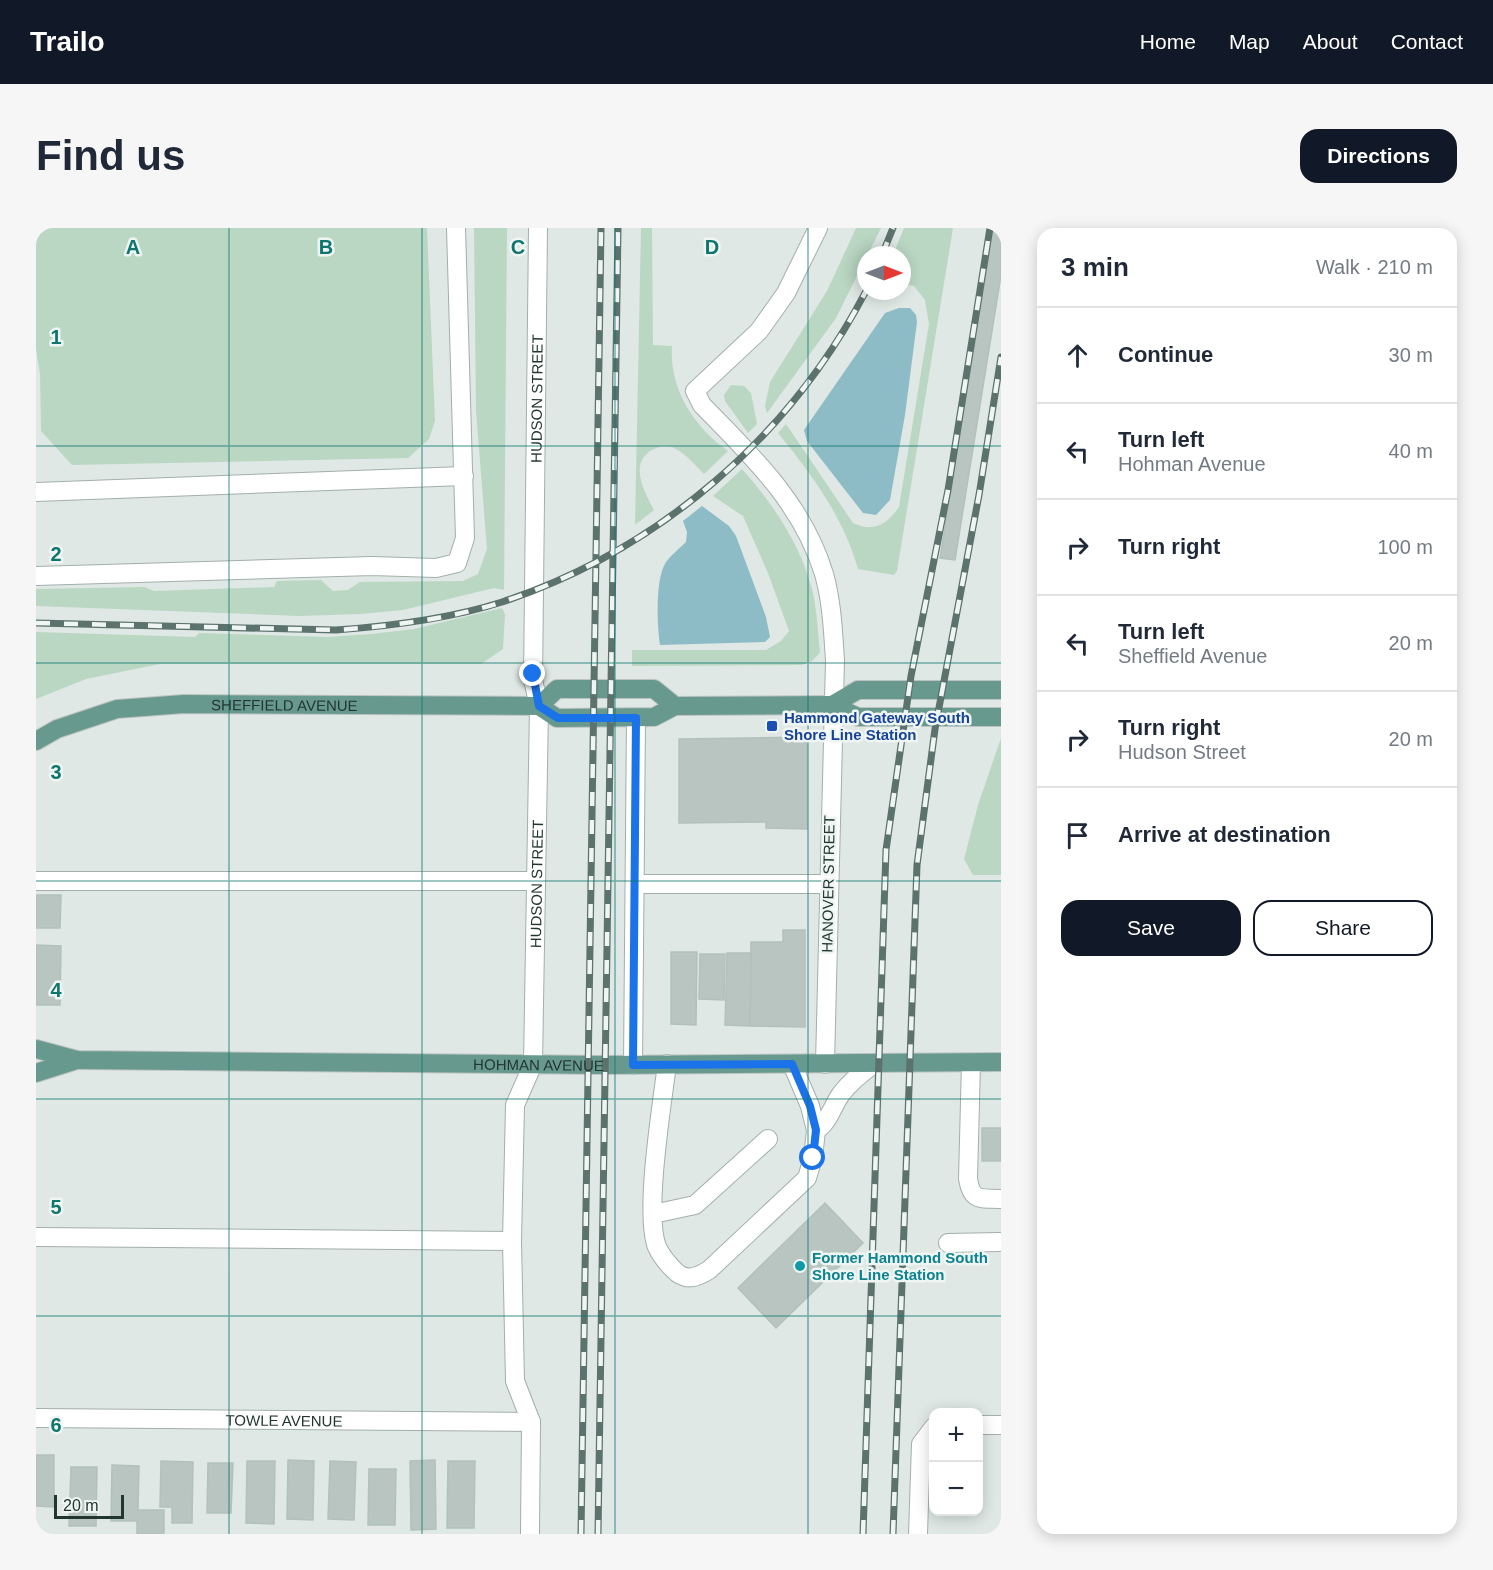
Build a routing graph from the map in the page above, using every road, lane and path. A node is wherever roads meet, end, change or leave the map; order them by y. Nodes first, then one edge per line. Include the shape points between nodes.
1 (456, 228) edge
2 (538, 228) edge
3 (818, 228) edge
4 (464, 476) junction
5 (36, 492) edge
6 (36, 576) edge
7 (1001, 690) edge
8 (832, 705) junction
9 (539, 706) junction
10 (675, 706) junction
11 (1001, 717) edge
12 (636, 718) junction
13 (36, 741) edge
14 (36, 881) edge
15 (536, 881) junction
16 (635, 884) junction
17 (828, 884) junction
18 (36, 1049) edge
19 (77, 1060) junction
20 (1001, 1062) edge
21 (971, 1063) junction
22 (533, 1064) junction
23 (667, 1064) junction
24 (792, 1064) junction
25 (825, 1064) junction
26 (874, 1064) junction
27 (633, 1065) junction
28 (36, 1073) edge
29 (816, 1130) junction
30 (768, 1139) dead end
31 (1001, 1198) edge
32 (653, 1214) junction
33 (36, 1237) edge
34 (512, 1241) junction
35 (1001, 1242) edge
36 (948, 1243) dead end
37 (36, 1418) edge
38 (531, 1422) junction
39 (983, 1425) edge
40 (1001, 1425) edge
41 (929, 1433) edge
42 (530, 1534) edge
43 (918, 1534) edge

1 - 4 street
2 - 9 street, HUDSON STREET via 533,680
3 - 8 street, HANOVER STREET via 786,293 759,332 695,391 702,405 786,496 815,550 831,610 835,660
4 - 5 street
4 - 6 street via 465,538 457,562 436,568 372,566
7 - 8 main road, SHEFFIELD AVENUE via 858,690
8 - 10 main road, SHEFFIELD AVENUE
8 - 11 main road, SHEFFIELD AVENUE via 858,717
8 - 17 street, HANOVER STREET
9 - 10 main road via 557,689 654,689
9 - 12 main road, SHEFFIELD AVENUE via 558,718
9 - 13 main road, SHEFFIELD AVENUE via 184,704 117,709 57,729
9 - 15 street, HUDSON STREET
10 - 12 main road, SHEFFIELD AVENUE via 654,717
12 - 16 street
14 - 15 street
15 - 22 street, HUDSON STREET
16 - 17 street
16 - 27 street
17 - 25 street, HANOVER STREET
18 - 19 main road, HOHMAN AVENUE
19 - 22 main road, HOHMAN AVENUE
19 - 28 main road, HOHMAN AVENUE
20 - 21 main road, HOHMAN AVENUE
21 - 26 main road, HOHMAN AVENUE
21 - 31 street via 970,1192 977,1198
22 - 27 main road, HOHMAN AVENUE
22 - 34 street, HUDSON STREET via 514,1105
23 - 24 main road, HOHMAN AVENUE
23 - 27 main road, HOHMAN AVENUE
23 - 32 street
24 - 25 main road, HOHMAN AVENUE
24 - 29 street
25 - 26 main road, HOHMAN AVENUE
26 - 29 street via 856,1076 822,1127
29 - 32 street via 807,1178 709,1270 686,1286 657,1246
30 - 32 street via 695,1205
33 - 34 street
34 - 38 street, HUDSON STREET via 514,1381
35 - 36 street
37 - 38 street, TOWLE AVENUE
38 - 42 street, HUDSON STREET
39 - 40 street
41 - 43 street via 921,1444

